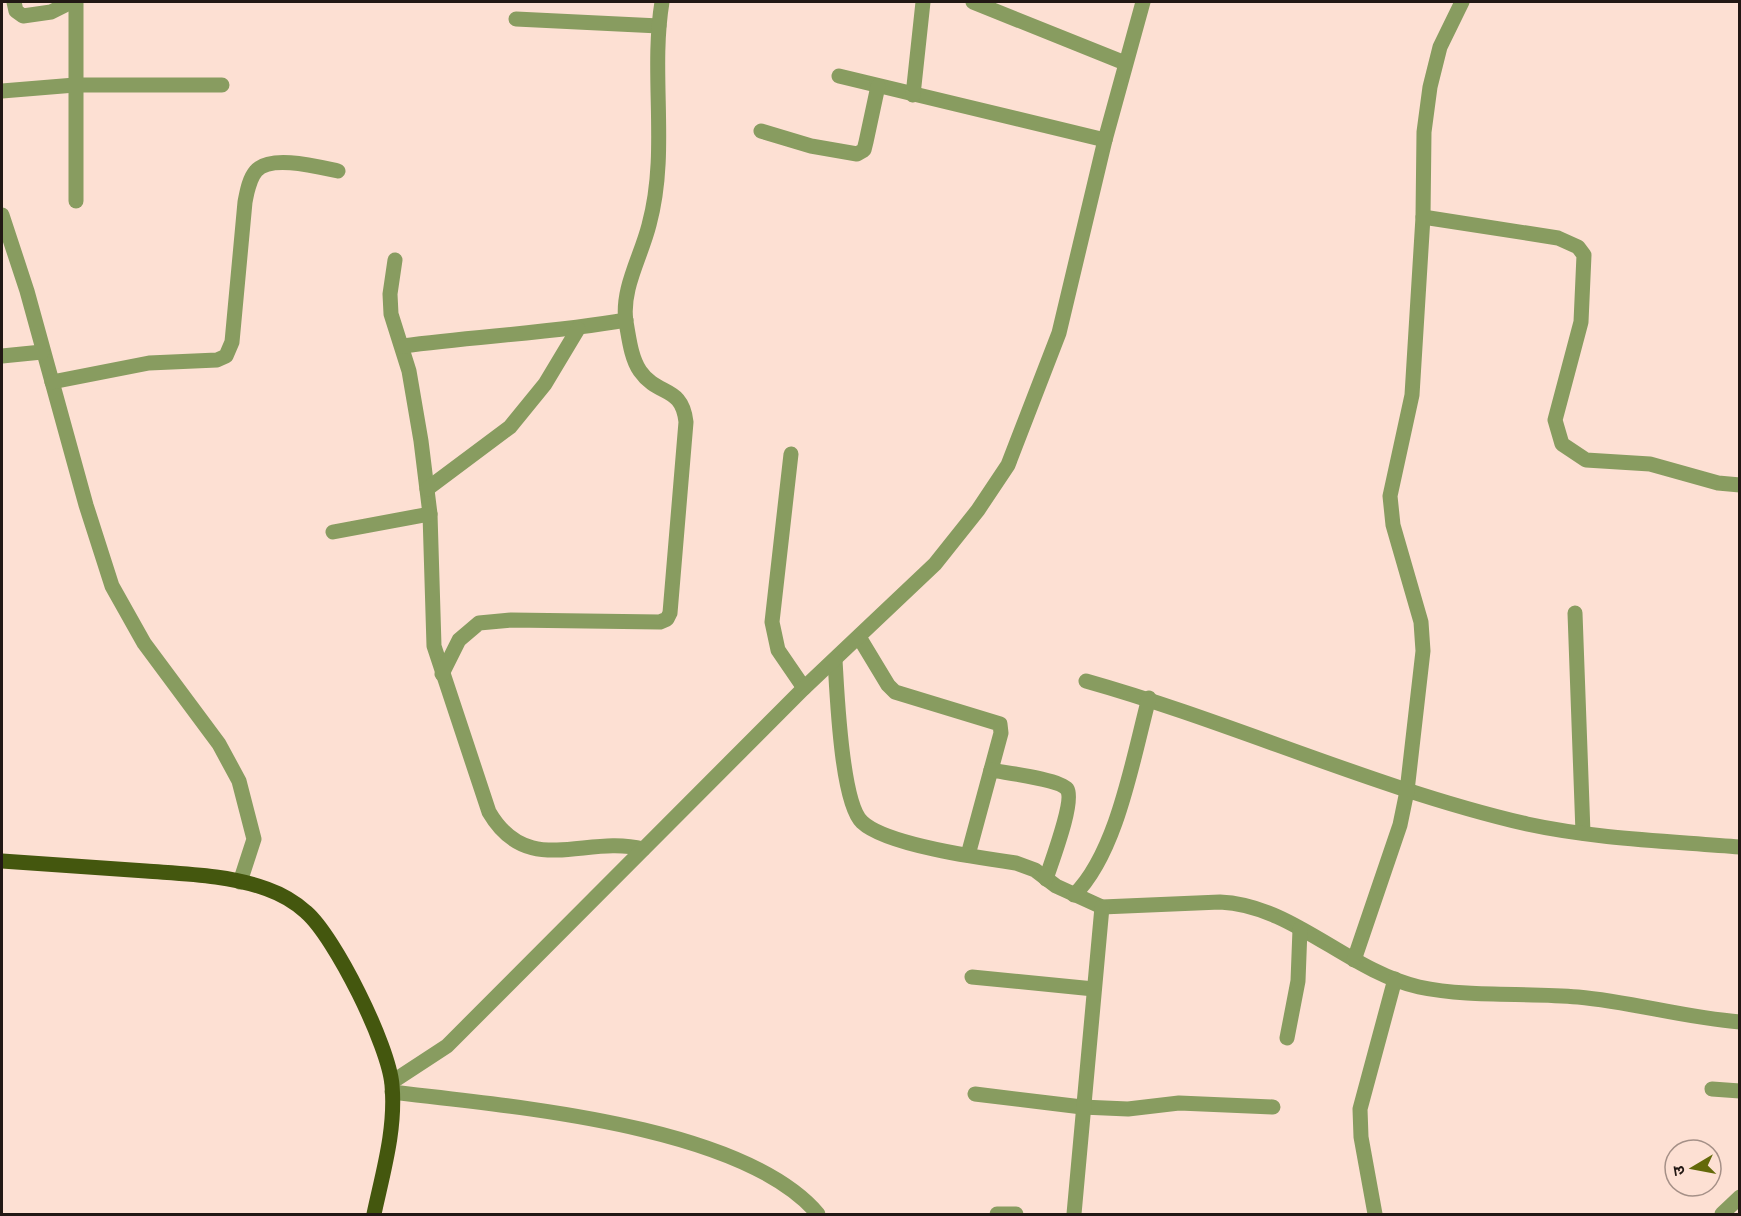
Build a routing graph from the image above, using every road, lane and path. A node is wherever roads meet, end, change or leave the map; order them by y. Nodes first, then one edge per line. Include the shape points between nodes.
1 (14, 2) edge
2 (71, 2) edge
3 (76, 2) edge
4 (662, 2) edge
5 (923, 2) edge
6 (973, 2) edge
7 (1143, 2) edge
8 (1462, 2) edge
9 (516, 19) dead end
10 (659, 26) junction
11 (1125, 63) junction
12 (839, 76) dead end
13 (75, 85) junction
14 (222, 85) dead end
15 (878, 86) junction
16 (2, 91) edge
17 (914, 95) junction
18 (761, 131) dead end
19 (1105, 140) junction
20 (338, 171) dead end
21 (76, 201) dead end
22 (2, 215) edge
23 (1423, 217) junction
24 (395, 260) dead end
25 (626, 320) junction
26 (578, 329) junction
27 (403, 346) junction
28 (42, 352) junction
29 (2, 356) edge
30 (52, 382) junction
31 (791, 454) dead end
32 (1740, 486) edge
33 (427, 489) junction
34 (430, 514) junction
35 (333, 532) dead end
36 (1575, 613) dead end
37 (859, 637) junction
38 (834, 660) junction
39 (441, 674) junction
40 (1086, 681) dead end
41 (804, 688) junction
42 (1149, 699) junction
43 (991, 770) junction
44 (1407, 790) junction
45 (1583, 833) junction
46 (1740, 847) edge
47 (643, 849) junction
48 (968, 855) junction
49 (2, 861) edge
50 (1046, 879) junction
51 (240, 882) junction
52 (1074, 895) junction
53 (1102, 907) junction
54 (1300, 929) junction
55 (1354, 960) junction
56 (972, 977) dead end
57 (1395, 979) junction
58 (1094, 989) junction
59 (1740, 1022) edge
60 (1287, 1038) dead end
61 (392, 1087) junction
62 (1712, 1089) dead end
63 (1740, 1091) edge
64 (975, 1095) dead end
65 (1082, 1107) junction
66 (1273, 1107) dead end
67 (1740, 1197) edge
68 (374, 1215) edge
69 (818, 1215) edge
70 (997, 1215) edge
71 (1016, 1215) edge
72 (1074, 1215) edge
73 (1375, 1215) edge
74 (1722, 1215) edge

1 - 2 street via 16,11 23,16 51,12
3 - 13 street
4 - 10 street
5 - 17 street
6 - 11 street
7 - 11 street
8 - 23 street via 1440,47 1430,87 1424,132
9 - 10 street
10 - 25 street via 659,143 654,197 650,225 626,299
11 - 19 street
12 - 15 street
13 - 14 street
13 - 16 street
13 - 21 street
15 - 17 street
15 - 18 street via 864,150 857,154
17 - 19 street
19 - 37 street via 1059,333 1008,465 935,564
20 - 30 street via 281,162 266,163 256,170 245,202 232,342 226,356 217,360 150,363
22 - 28 street
23 - 32 street via 1558,238 1578,247 1584,255 1581,322 1555,420 1566,448 1586,460 1650,464
23 - 44 street via 1412,395 1390,496 1393,525 1421,621 1423,651
24 - 27 street via 391,314
25 - 26 street
25 - 39 street via 640,370 653,385 681,400 684,406 686,422 668,619 478,623 459,640
26 - 27 street via 473,336
26 - 33 street via 544,384 510,427
27 - 33 street
28 - 29 street
28 - 30 street
30 - 51 street via 112,586 144,643 219,744 239,781 254,839
31 - 41 street via 772,622 778,650
33 - 34 street
34 - 35 street
34 - 39 street via 432,626
36 - 45 street
37 - 38 street
37 - 43 street via 895,692 1000,724
38 - 41 street
38 - 48 street via 851,798 860,820 879,834
39 - 47 street via 461,722 489,812 511,838 526,847 556,852 628,845
40 - 42 street
41 - 47 street
42 - 44 street
42 - 52 street via 1110,838 1094,873
43 - 48 street
43 - 50 street via 1054,782 1066,788 1067,809
44 - 45 street via 1528,824
44 - 55 street via 1400,825
45 - 46 street
47 - 61 street via 447,1047
48 - 50 street via 1016,863
49 - 51 main road via 200,875
50 - 52 street
51 - 61 main road via 281,895 320,927 360,998
52 - 53 street
53 - 54 street via 1238,903
53 - 58 street
54 - 55 street
54 - 60 street via 1298,981
55 - 57 street
56 - 58 street
57 - 59 street via 1457,992 1632,1003
57 - 73 street via 1360,1109
58 - 65 street
61 - 68 main road via 389,1147
61 - 69 street via 684,1139 749,1164 794,1190
62 - 63 street
64 - 65 street
65 - 66 street via 1128,1109 1179,1103
65 - 72 street
67 - 74 street
70 - 71 street

